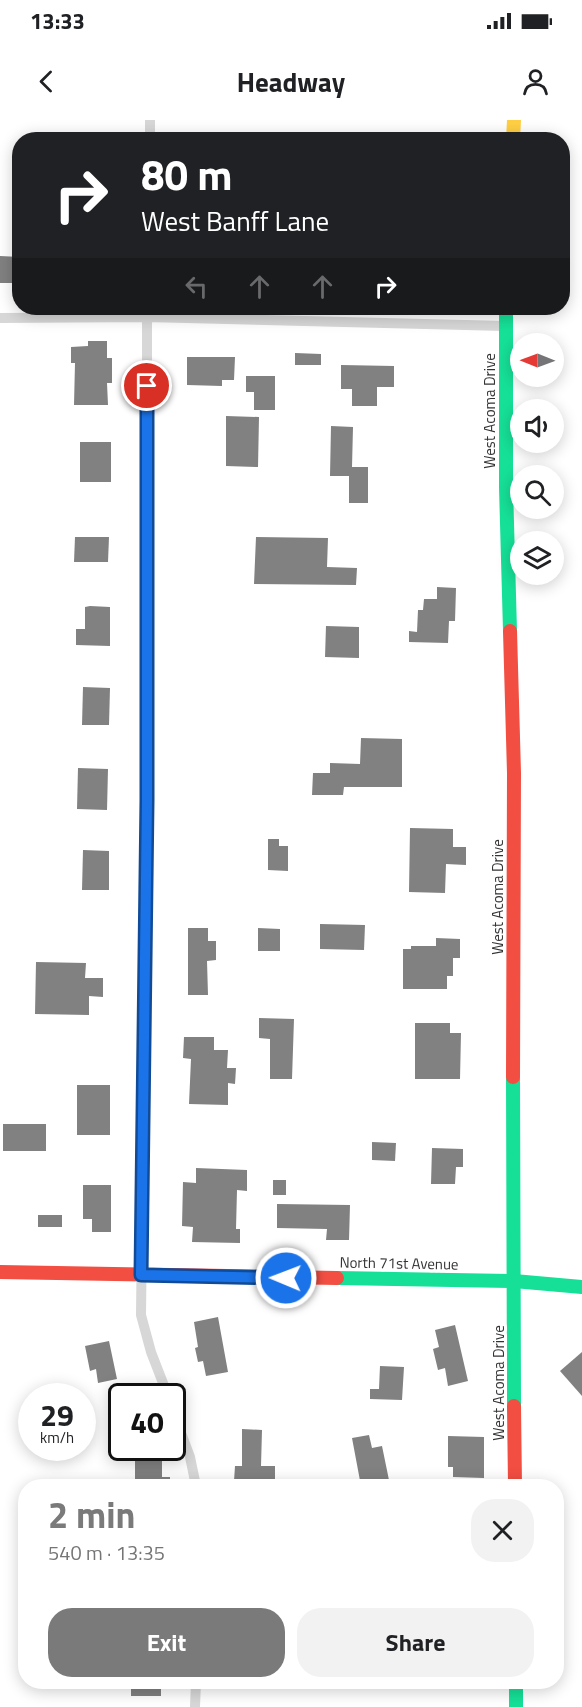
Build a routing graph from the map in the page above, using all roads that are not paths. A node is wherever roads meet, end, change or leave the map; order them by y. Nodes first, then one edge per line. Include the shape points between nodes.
1 (74, 315) edge
2 (147, 315) edge
3 (224, 315) edge
4 (506, 315) edge
5 (0, 318) edge
6 (505, 326) junction
7 (0, 1272) edge
8 (141, 1275) junction
9 (514, 1281) junction
10 (582, 1287) edge
11 (163, 1383) edge
12 (186, 1446) edge
13 (195, 1479) edge
14 (515, 1479) edge
15 (196, 1689) edge
16 (516, 1689) edge
17 (195, 1707) edge
18 (516, 1707) edge

1 - 5 street
2 - 8 street via 147,800
3 - 6 street
4 - 6 street, West Acoma Drive
6 - 9 street, West Acoma Drive via 514,773
7 - 8 street, North 71st Avenue
8 - 9 street, North 71st Avenue
8 - 11 street via 141,1315
9 - 10 street, North 71st Avenue
9 - 14 street, West Acoma Drive
12 - 13 street
15 - 17 street
16 - 18 street

